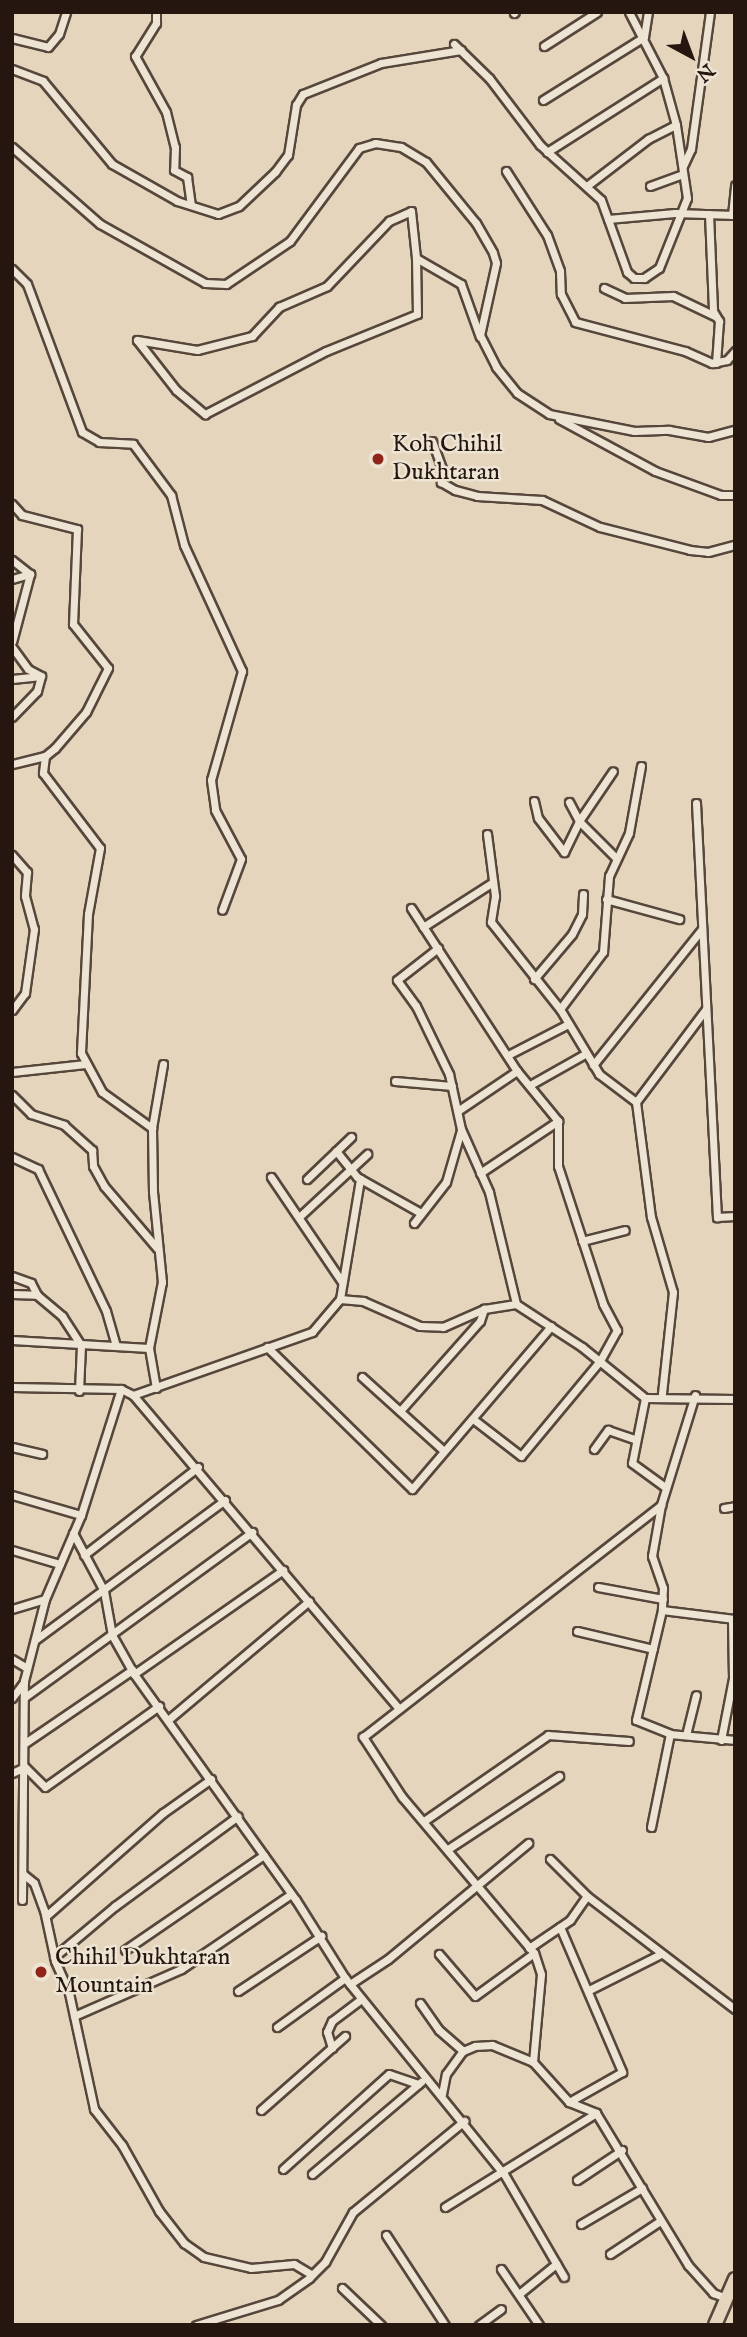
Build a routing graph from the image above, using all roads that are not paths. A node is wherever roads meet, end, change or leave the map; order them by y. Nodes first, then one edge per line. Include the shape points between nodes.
1 (66, 12) edge
2 (156, 12) edge
3 (597, 12) edge
4 (629, 12) edge
5 (648, 12) edge
6 (710, 12) edge
7 (644, 37) junction
8 (12, 38) edge
9 (454, 44) dead end
10 (544, 46) dead end
11 (461, 50) junction
12 (12, 69) edge
13 (663, 78) junction
14 (543, 100) dead end
15 (676, 125) junction
16 (12, 147) edge
17 (547, 152) junction
18 (506, 171) dead end
19 (682, 171) junction
20 (588, 185) junction
21 (735, 185) edge
22 (650, 186) dead end
23 (191, 205) junction
24 (683, 214) junction
25 (709, 214) junction
26 (734, 215) edge
27 (608, 219) junction
28 (416, 258) junction
29 (12, 269) edge
30 (604, 288) dead end
31 (716, 316) junction
32 (484, 343) junction
33 (735, 351) edge
34 (716, 363) junction
35 (549, 414) junction
36 (735, 430) edge
37 (432, 441) dead end
38 (735, 495) edge
39 (12, 504) edge
40 (735, 545) edge
41 (12, 560) edge
42 (30, 574) junction
43 (12, 579) edge
44 (12, 644) edge
45 (41, 676) junction
46 (12, 679) edge
47 (12, 717) edge
48 (45, 756) junction
49 (12, 764) edge
50 (641, 766) dead end
51 (612, 771) dead end
52 (534, 801) dead end
53 (569, 802) dead end
54 (695, 803) dead end
55 (579, 821) junction
56 (487, 834) dead end
57 (12, 855) edge
58 (616, 858) junction
59 (493, 882) junction
60 (583, 894) dead end
61 (606, 899) junction
62 (411, 908) dead end
63 (222, 910) dead end
64 (679, 919) dead end
65 (424, 927) junction
66 (702, 928) junction
67 (438, 948) junction
68 (534, 979) junction
69 (560, 1009) junction
70 (705, 1009) junction
71 (12, 1010) edge
72 (568, 1024) junction
73 (508, 1055) junction
74 (585, 1055) junction
75 (86, 1063) junction
76 (163, 1064) dead end
77 (593, 1065) junction
78 (517, 1071) junction
79 (12, 1072) edge
80 (395, 1081) dead end
81 (530, 1084) junction
82 (452, 1086) junction
83 (12, 1095) edge
84 (636, 1102) junction
85 (459, 1110) junction
86 (558, 1121) junction
87 (152, 1128) junction
88 (461, 1129) junction
89 (351, 1137) dead end
90 (336, 1151) junction
91 (367, 1154) dead end
92 (12, 1157) edge
93 (352, 1172) junction
94 (480, 1173) junction
95 (271, 1177) dead end
96 (307, 1179) dead end
97 (360, 1180) junction
98 (421, 1213) junction
99 (735, 1216) edge
100 (299, 1217) junction
101 (414, 1223) dead end
102 (625, 1230) dead end
103 (582, 1241) junction
104 (158, 1249) junction
105 (12, 1276) edge
106 (342, 1282) junction
107 (12, 1294) edge
108 (37, 1296) junction
109 (340, 1299) junction
110 (516, 1304) junction
111 (484, 1309) junction
112 (551, 1326) junction
113 (12, 1340) edge
114 (81, 1345) junction
115 (116, 1345) junction
116 (267, 1347) junction
117 (149, 1348) junction
118 (599, 1362) junction
119 (362, 1377) dead end
120 (12, 1387) edge
121 (156, 1388) junction
122 (121, 1389) junction
123 (79, 1391) junction
124 (662, 1394) junction
125 (133, 1395) junction
126 (695, 1395) junction
127 (645, 1398) junction
128 (735, 1399) edge
129 (400, 1411) junction
130 (473, 1419) junction
131 (634, 1439) junction
132 (12, 1447) edge
133 (594, 1449) dead end
134 (444, 1451) junction
135 (42, 1454) dead end
136 (198, 1467) junction
137 (665, 1487) junction
138 (12, 1495) edge
139 (225, 1500) junction
140 (661, 1505) junction
141 (735, 1506) edge
142 (724, 1508) dead end
143 (81, 1515) junction
144 (252, 1532) junction
145 (73, 1533) junction
146 (12, 1550) edge
147 (84, 1555) junction
148 (60, 1564) junction
149 (283, 1570) junction
150 (598, 1587) dead end
151 (104, 1591) junction
152 (45, 1599) junction
153 (663, 1599) junction
154 (309, 1601) junction
155 (12, 1609) edge
156 (663, 1610) junction
157 (733, 1619) edge
158 (577, 1631) dead end
159 (112, 1636) junction
160 (35, 1640) junction
161 (653, 1648) junction
162 (12, 1660) edge
163 (27, 1668) junction
164 (133, 1672) junction
165 (24, 1681) junction
166 (696, 1695) dead end
167 (25, 1697) junction
168 (12, 1698) edge
169 (159, 1706) junction
170 (398, 1708) junction
171 (169, 1719) junction
172 (670, 1734) junction
173 (686, 1734) junction
174 (722, 1740) junction
175 (735, 1740) edge
176 (629, 1741) dead end
177 (25, 1743) junction
178 (25, 1767) junction
179 (12, 1773) edge
180 (559, 1776) dead end
181 (211, 1779) junction
182 (238, 1816) junction
183 (424, 1821) junction
184 (651, 1827) dead end
185 (528, 1843) dead end
186 (448, 1849) junction
187 (264, 1855) junction
188 (550, 1859) dead end
189 (23, 1874) junction
190 (475, 1883) junction
191 (291, 1894) junction
192 (587, 1896) junction
193 (22, 1900) dead end
194 (46, 1916) junction
195 (560, 1927) junction
196 (321, 1936) junction
197 (125, 1950) dead end
198 (532, 1950) junction
199 (439, 1954) dead end
200 (661, 1954) junction
201 (54, 1957) junction
202 (347, 1981) junction
203 (589, 1990) junction
204 (238, 1992) dead end
205 (361, 1999) junction
206 (420, 2003) dead end
207 (735, 2009) edge
208 (74, 2016) junction
209 (277, 2027) dead end
210 (345, 2036) dead end
211 (332, 2048) junction
212 (463, 2051) junction
213 (533, 2062) junction
214 (427, 2077) junction
215 (418, 2084) junction
216 (442, 2095) junction
217 (569, 2102) junction
218 (261, 2110) dead end
219 (596, 2113) junction
220 (464, 2121) junction
221 (622, 2150) junction
222 (284, 2169) dead end
223 (312, 2174) dead end
224 (504, 2174) junction
225 (577, 2180) dead end
226 (642, 2188) junction
227 (445, 2207) dead end
228 (660, 2221) junction
229 (581, 2224) dead end
230 (386, 2235) dead end
231 (610, 2254) dead end
232 (556, 2264) junction
233 (501, 2269) dead end
234 (313, 2275) junction
235 (564, 2277) dead end
236 (735, 2279) edge
237 (342, 2288) dead end
238 (519, 2294) junction
239 (726, 2298) junction
240 (501, 2309) dead end
241 (196, 2325) edge
242 (381, 2325) edge
243 (445, 2325) edge
244 (479, 2325) edge
245 (539, 2325) edge
246 (715, 2325) edge

1 - 8 street via 59,34 48,47
2 - 23 street via 156,23 135,56 166,112 175,146 174,170 187,177
3 - 10 street
4 - 7 street
5 - 7 street
6 - 19 street via 691,149
7 - 13 street
7 - 14 street
9 - 11 street
11 - 17 street
11 - 23 street via 381,64 303,94 296,105 288,155 267,181 239,206 218,214
12 - 23 street via 43,81 112,164
13 - 15 street
13 - 17 street
15 - 19 street
15 - 20 street via 648,139
16 - 32 street via 100,224 205,283 226,285 290,241 359,148 374,142 413,152 463,206 493,253 496,263 481,322
17 - 20 street
18 - 34 street via 547,235 560,271 561,294 575,322
19 - 22 street
19 - 24 street
20 - 27 street
21 - 26 street
24 - 25 street
24 - 27 street
24 - 27 street via 659,268 634,278 622,261
25 - 26 street
25 - 31 street
28 - 28 street via 411,211 389,221 327,286 279,307 252,336 197,350 137,340 176,390 205,414 326,351 417,314
28 - 32 street via 461,284 472,323
29 - 63 street via 27,285 82,432 99,442 133,444 171,495 184,545 242,671 211,780 215,810 241,859
30 - 31 street via 625,298 673,296
31 - 34 street
32 - 35 street via 516,393
33 - 34 street
35 - 36 street via 634,431 669,430 708,438
35 - 38 street via 655,471 721,495
37 - 40 street via 444,474 441,482 456,490 477,496 541,500 600,527 690,550 708,552
39 - 48 street via 22,515 77,529 72,624 108,668 86,712
41 - 42 street
42 - 43 street
42 - 44 street
44 - 45 street via 28,669
45 - 46 street
45 - 47 street via 37,691
48 - 49 street
48 - 75 street via 43,773 100,848 89,900 81,1011 80,1053
50 - 58 street via 629,833
51 - 55 street
52 - 55 street via 538,818 564,852
53 - 55 street
54 - 66 street
55 - 58 street
56 - 59 street
57 - 71 street via 27,872 25,896 34,929 25,993
58 - 61 street
59 - 65 street
59 - 68 street via 491,922
60 - 68 street via 582,914 572,934
61 - 64 street
61 - 69 street via 603,952
62 - 65 street
65 - 67 street
66 - 70 street
66 - 77 street
67 - 73 street
67 - 82 street via 397,981 416,1006
68 - 69 street
69 - 72 street
70 - 84 street
70 - 99 street via 717,1217
72 - 73 street
72 - 74 street
73 - 78 street
74 - 77 street
74 - 81 street
75 - 79 street
75 - 87 street via 102,1093
76 - 87 street
77 - 84 street
78 - 81 street
78 - 85 street
80 - 82 street
81 - 86 street
82 - 85 street
83 - 104 street via 31,1114 64,1125 92,1150 93,1166 104,1186
84 - 124 street via 651,1217 673,1292
85 - 88 street
86 - 94 street
86 - 103 street via 558,1166
87 - 104 street
88 - 94 street
88 - 98 street via 446,1182
89 - 90 street
90 - 93 street
90 - 96 street
91 - 93 street
92 - 115 street via 38,1169 106,1311
93 - 97 street
93 - 100 street
94 - 110 street via 489,1192
95 - 100 street
97 - 98 street
97 - 106 street
98 - 101 street
100 - 106 street
102 - 103 street
103 - 118 street via 603,1304 617,1329
104 - 117 street via 162,1295
105 - 108 street via 31,1283
106 - 109 street
107 - 108 street
108 - 114 street via 62,1316
109 - 111 street via 363,1301 420,1326 443,1327
109 - 116 street via 312,1332
110 - 111 street
110 - 112 street
111 - 129 street via 480,1321
112 - 118 street
112 - 130 street
113 - 114 street
114 - 115 street
114 - 123 street
115 - 117 street
116 - 121 street
116 - 134 street via 412,1489
117 - 121 street
118 - 127 street
118 - 130 street via 521,1456
119 - 129 street
120 - 123 street
121 - 125 street
122 - 123 street
122 - 125 street
122 - 143 street
124 - 126 street
124 - 127 street
125 - 136 street
126 - 128 street
126 - 137 street
127 - 131 street
129 - 134 street
130 - 134 street
131 - 133 street via 608,1430
131 - 137 street via 632,1463
132 - 135 street
136 - 139 street
136 - 147 street
137 - 140 street
138 - 143 street
139 - 144 street
139 - 151 street
140 - 153 street via 652,1556
140 - 170 street
141 - 142 street
143 - 145 street
144 - 149 street
144 - 159 street
145 - 147 street
145 - 148 street
146 - 148 street
147 - 151 street
148 - 152 street
149 - 154 street
149 - 164 street
150 - 153 street
151 - 159 street
151 - 160 street
152 - 155 street
152 - 160 street
153 - 156 street
154 - 170 street
154 - 171 street
156 - 157 street
156 - 161 street
157 - 174 street via 733,1678
158 - 161 street
159 - 164 street
159 - 167 street
160 - 163 street
161 - 172 street via 636,1720
162 - 163 street
163 - 165 street
164 - 169 street
164 - 177 street
165 - 167 street
165 - 168 street
166 - 173 street
167 - 177 street
169 - 171 street
169 - 178 street via 46,1787
170 - 183 street via 363,1737
171 - 181 street
172 - 173 street
172 - 184 street
173 - 174 street
174 - 175 street
176 - 183 street via 548,1735
177 - 178 street
178 - 179 street
178 - 189 street
180 - 186 street
181 - 182 street
181 - 194 street via 163,1813
182 - 187 street
182 - 201 street
183 - 186 street
185 - 190 street
186 - 190 street
187 - 191 street
187 - 197 street
188 - 192 street
189 - 193 street
189 - 194 street via 34,1883
190 - 198 street
190 - 202 street via 445,1914
191 - 196 street
191 - 208 street via 181,1969
192 - 195 street
192 - 200 street
194 - 201 street
195 - 198 street
195 - 203 street
196 - 202 street
196 - 204 street
198 - 199 street via 475,1996
198 - 213 street via 541,1974
200 - 203 street
200 - 207 street
201 - 208 street
202 - 205 street
202 - 209 street
203 - 217 street via 622,2072
205 - 211 street via 332,2021 327,2032
205 - 214 street
206 - 212 street via 439,2030
208 - 234 street via 94,2109 184,2243 204,2257 251,2268 294,2264
210 - 211 street
211 - 218 street
212 - 213 street via 492,2045
212 - 216 street via 441,2083
213 - 217 street
214 - 215 street
214 - 216 street
215 - 222 street via 390,2074
215 - 223 street
216 - 220 street
217 - 219 street
219 - 221 street
219 - 224 street
220 - 224 street
220 - 234 street via 353,2212
221 - 225 street
221 - 226 street
224 - 227 street
224 - 232 street
226 - 228 street
226 - 229 street
228 - 231 street
228 - 239 street via 688,2265 713,2293
230 - 243 street
232 - 235 street
232 - 238 street
233 - 238 street
234 - 241 street via 278,2300
236 - 239 highway
237 - 242 street
238 - 245 street
239 - 246 highway
240 - 244 street

